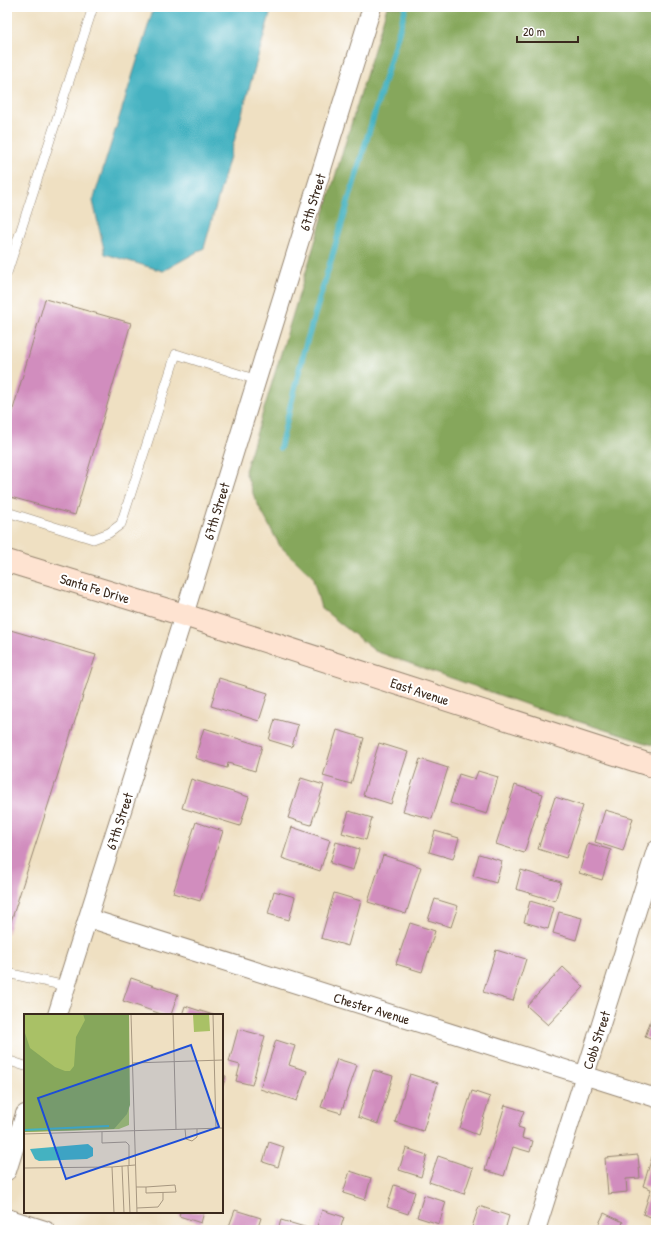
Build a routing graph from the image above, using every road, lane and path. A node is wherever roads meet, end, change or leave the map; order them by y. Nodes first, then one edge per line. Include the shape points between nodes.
1 (93, 7) edge
2 (372, 7) edge
3 (7, 273) edge
4 (257, 380) junction
5 (7, 512) edge
6 (7, 561) edge
7 (184, 615) junction
8 (656, 767) edge
9 (656, 850) edge
10 (88, 918) junction
11 (7, 973) edge
12 (66, 986) junction
13 (57, 1014) edge
14 (7, 1060) edge
15 (24, 1066) edge
16 (585, 1075) junction
17 (656, 1098) edge
18 (24, 1117) edge
19 (7, 1171) edge
20 (7, 1218) edge
21 (45, 1230) edge
22 (536, 1230) edge

1 - 3 lane
2 - 4 street, 67th Street
4 - 5 lane via 176,354 120,524 109,533 93,539
4 - 7 street, 67th Street
6 - 7 street, Santa Fe Drive
7 - 8 street, East Avenue
7 - 10 street, 67th Street
9 - 16 street, Cobb Street
10 - 12 street, 67th Street
10 - 16 street, Chester Avenue
11 - 12 lane
12 - 13 street, 67th Street
14 - 15 lane
16 - 17 street, Chester Avenue
16 - 22 street, Cobb Street
18 - 19 street
20 - 21 street

